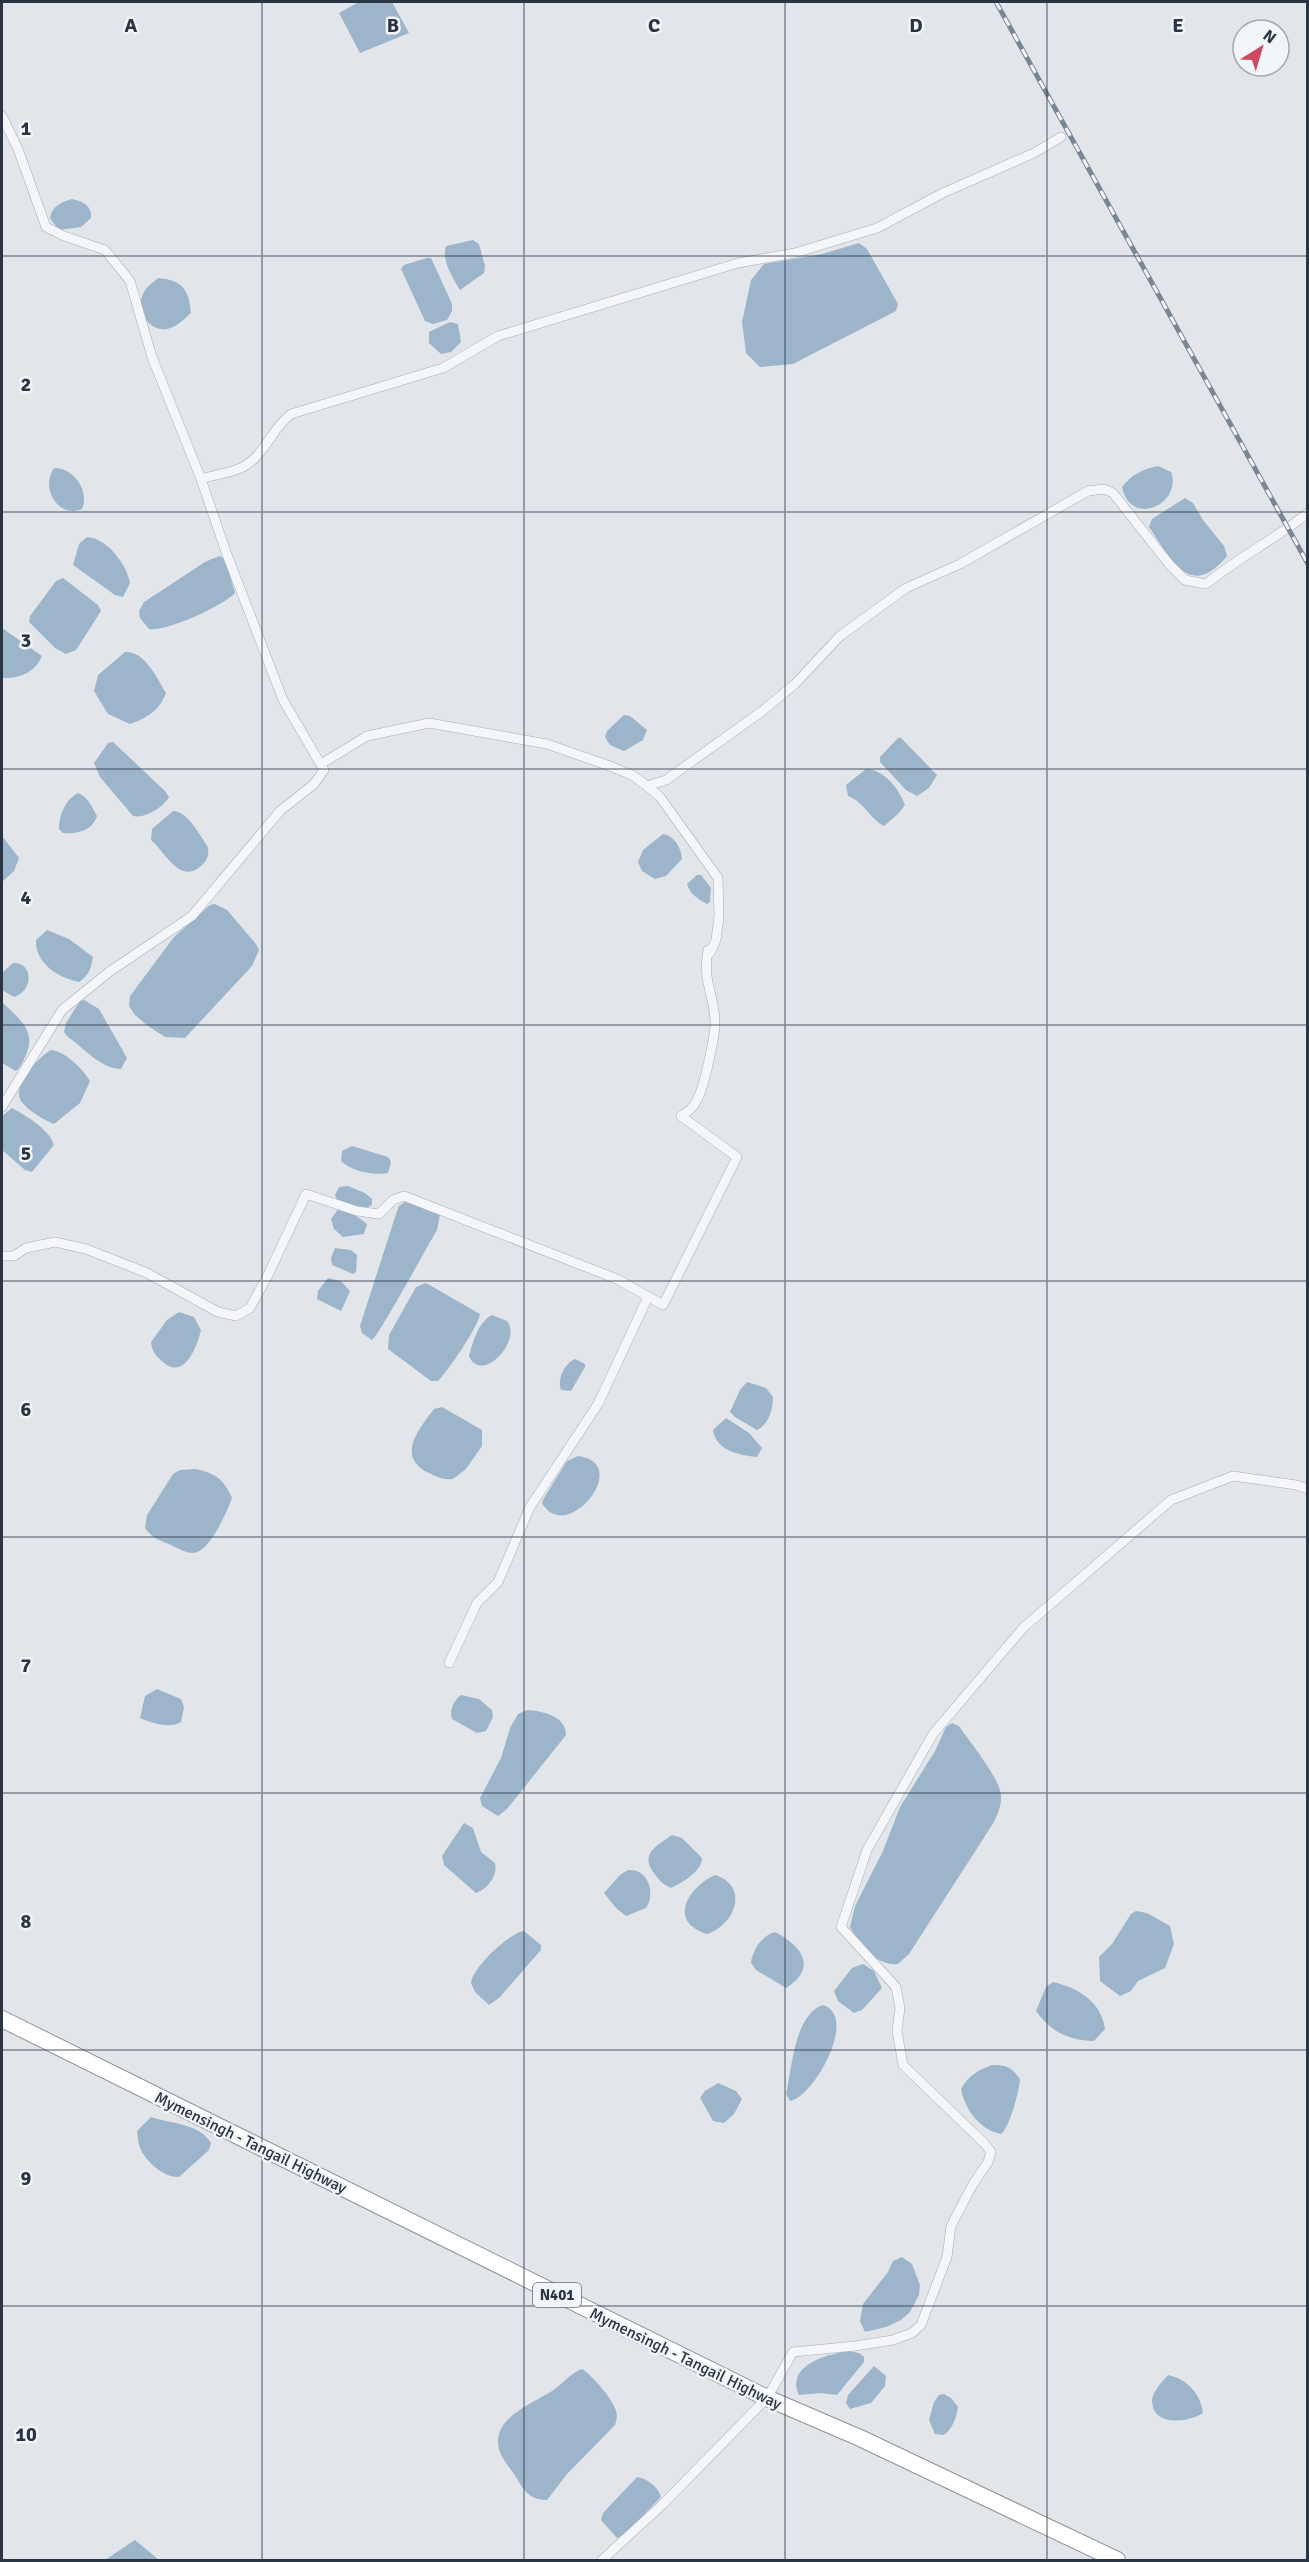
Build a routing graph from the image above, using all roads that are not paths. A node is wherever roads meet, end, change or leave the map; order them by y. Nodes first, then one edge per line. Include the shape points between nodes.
1 (2, 116) edge
2 (1061, 137) dead end
3 (201, 479) junction
4 (1308, 513) edge
5 (321, 764) junction
6 (647, 786) junction
7 (2, 1107) edge
8 (2, 1256) edge
9 (648, 1297) junction
10 (1308, 1489) edge
11 (449, 1663) dead end
12 (2, 2019) edge
13 (767, 2398) junction
14 (602, 2560) edge
15 (1117, 2560) edge

1 - 3 street via 46,227 105,250 130,281 152,357
2 - 3 street via 877,228 795,253 738,263 498,336 443,368 291,414 242,467
3 - 5 street via 283,700
4 - 6 street via 1206,584 1185,580 1113,493 1104,489 1088,491 969,559 906,588 840,636 795,684 761,712 666,780
5 - 6 street via 368,736 429,723 547,744 608,765
5 - 7 street via 324,770 314,783 280,811 192,916 109,972 62,1011
6 - 9 street via 660,797 718,878 716,940 710,953 708,950 705,967 714,1034 698,1099 681,1116 737,1157 663,1305
8 - 9 street via 14,1256 26,1248 55,1242 86,1249 147,1273 218,1312 236,1316 250,1308 306,1194 379,1214 393,1200 404,1196 616,1279
9 - 11 street via 598,1404 530,1508 498,1582 477,1603
10 - 13 street via 1233,1476 1171,1500 1023,1628 933,1734 867,1850 841,1927 896,1987 903,2065 991,2152 951,2226 947,2257 921,2325 893,2340 793,2352
12 - 13 highway, Mymensingh - Tangail Highway / N401
13 - 14 street
13 - 15 highway, Mymensingh - Tangail Highway / N401

